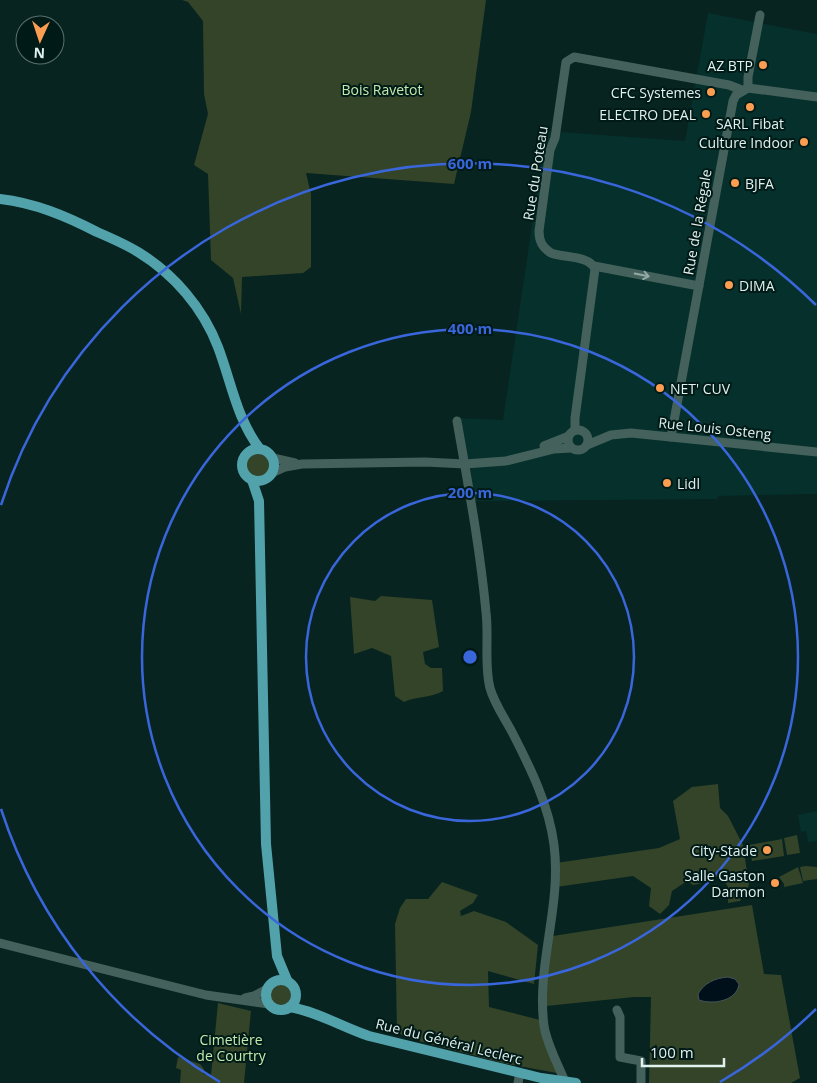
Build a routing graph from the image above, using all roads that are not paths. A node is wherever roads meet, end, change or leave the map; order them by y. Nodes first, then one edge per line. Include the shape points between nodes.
1 (760, 15) dead end
2 (745, 89) junction
3 (817, 97) edge
4 (0, 199) edge
5 (594, 266) junction
6 (699, 286) junction
7 (457, 421) dead end
8 (246, 429) junction
9 (572, 433) junction
10 (585, 433) junction
11 (611, 436) junction
12 (671, 437) junction
13 (587, 445) junction
14 (571, 448) junction
15 (260, 449) junction
16 (817, 452) edge
17 (246, 454) junction
18 (273, 458) junction
19 (464, 461) junction
20 (302, 464) junction
21 (269, 476) junction
22 (252, 480) junction
23 (259, 501) junction
24 (0, 943) edge
25 (277, 956) junction
26 (287, 980) junction
27 (270, 986) junction
28 (296, 995) junction
29 (240, 1000) junction
30 (269, 1004) junction
31 (290, 1007) junction
32 (617, 1010) dead end
33 (319, 1014) junction
34 (519, 1078) edge
35 (565, 1082) edge
36 (576, 1083) edge
37 (642, 1083) edge

1 - 2 street
2 - 3 street
2 - 5 street, Rue du Poteau via 574,57 566,62 539,236 551,253 586,260
2 - 6 street, Rue de la Régale via 733,101
4 - 8 main road via 51,211 84,225 137,251 170,276 194,304 211,332
5 -> 6 street, Rue du Poteau
5 - 9 street via 596,274
6 - 12 street, Rue de la Régale
7 - 19 street
8 - 15 main road
8 - 17 main road
9 - 10 street
9 - 14 street via 568,443
9 - 19 street via 552,444 518,453
10 - 11 street, Rue Louis Osteng
10 - 13 street
11 - 12 street, Rue Louis Osteng via 631,433
11 - 13 street, Rue Louis Osteng
12 - 16 street, Rue Louis Osteng
13 - 14 street via 580,450
14 - 19 street via 506,461
15 - 17 main road
15 - 18 main road
17 - 22 main road via 242,468
18 - 20 street
18 - 21 main road
19 - 20 street
19 - 35 street via 487,614 489,685 535,780 554,844 556,887 542,995 549,1046
20 - 21 street via 285,467
21 - 22 main road via 259,482
21 - 23 main road
22 - 23 main road
23 - 25 main road via 266,844
24 - 29 street
25 - 26 main road
25 - 27 main road
26 - 27 main road via 282,979
26 - 28 main road via 294,986
27 - 29 street
27 - 30 main road via 266,994
28 - 31 main road
28 - 33 main road, Rue du Général Leclerc
29 - 30 street
30 - 31 main road via 281,1010
31 - 33 main road, Rue du Général Leclerc
32 - 37 street via 620,1016 620,1057 642,1061
33 - 34 main road, Rue du Général Leclerc via 369,1036
34 - 35 main road, Rue du Général Leclerc
35 - 36 main road, Rue du Général Leclerc

